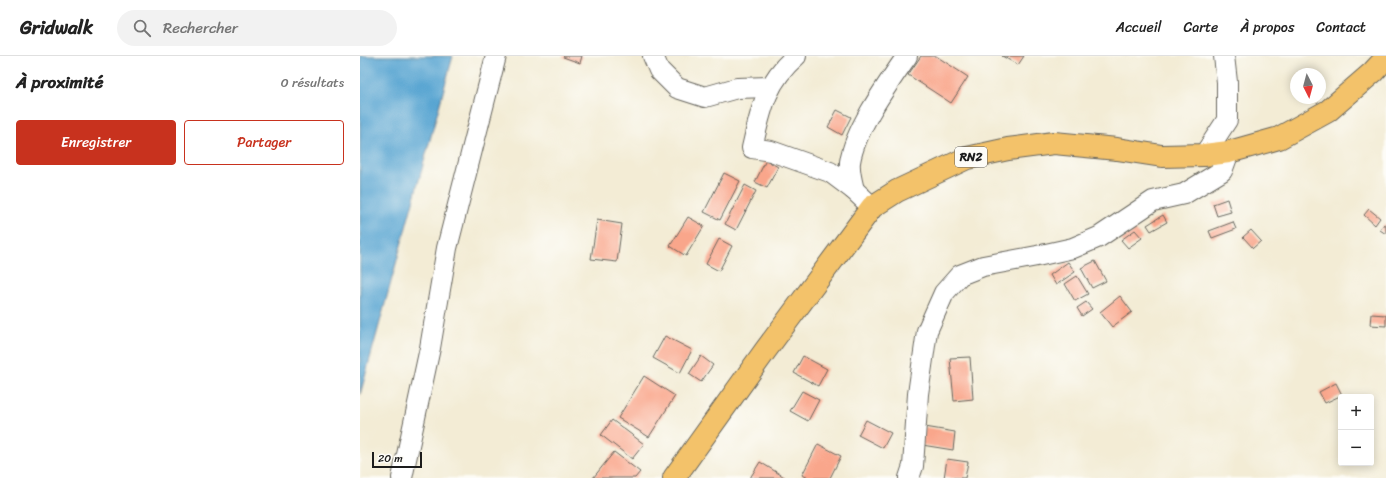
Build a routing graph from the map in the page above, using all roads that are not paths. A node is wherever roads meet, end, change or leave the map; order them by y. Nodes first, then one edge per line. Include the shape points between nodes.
1 (496, 56) edge
2 (653, 56) edge
3 (796, 56) edge
4 (907, 56) edge
5 (1224, 56) edge
6 (1386, 58) edge
7 (770, 87) junction
8 (1229, 152) junction
9 (1204, 155) junction
10 (854, 190) junction
11 (872, 207) junction
12 (402, 478) edge
13 (674, 478) edge
14 (909, 478) edge

1 - 12 street via 447,248 430,348
2 - 7 street via 659,70 677,88 705,97 737,88
3 - 7 street via 783,67
4 - 10 street via 856,138 850,164
5 - 9 street via 1227,120
6 - 8 highway, RN2 via 1328,111 1279,138
7 - 10 street via 760,111 752,148 771,151 830,172
8 - 9 highway, RN2
8 - 14 street via 1222,170 1184,194 1153,201 1099,237 1073,248 983,266 960,275 944,293 927,331 918,394 913,466
9 - 11 highway, RN2 via 1162,156 1054,143 1008,149 968,158 897,191
10 - 11 street
11 - 13 highway, RN2

